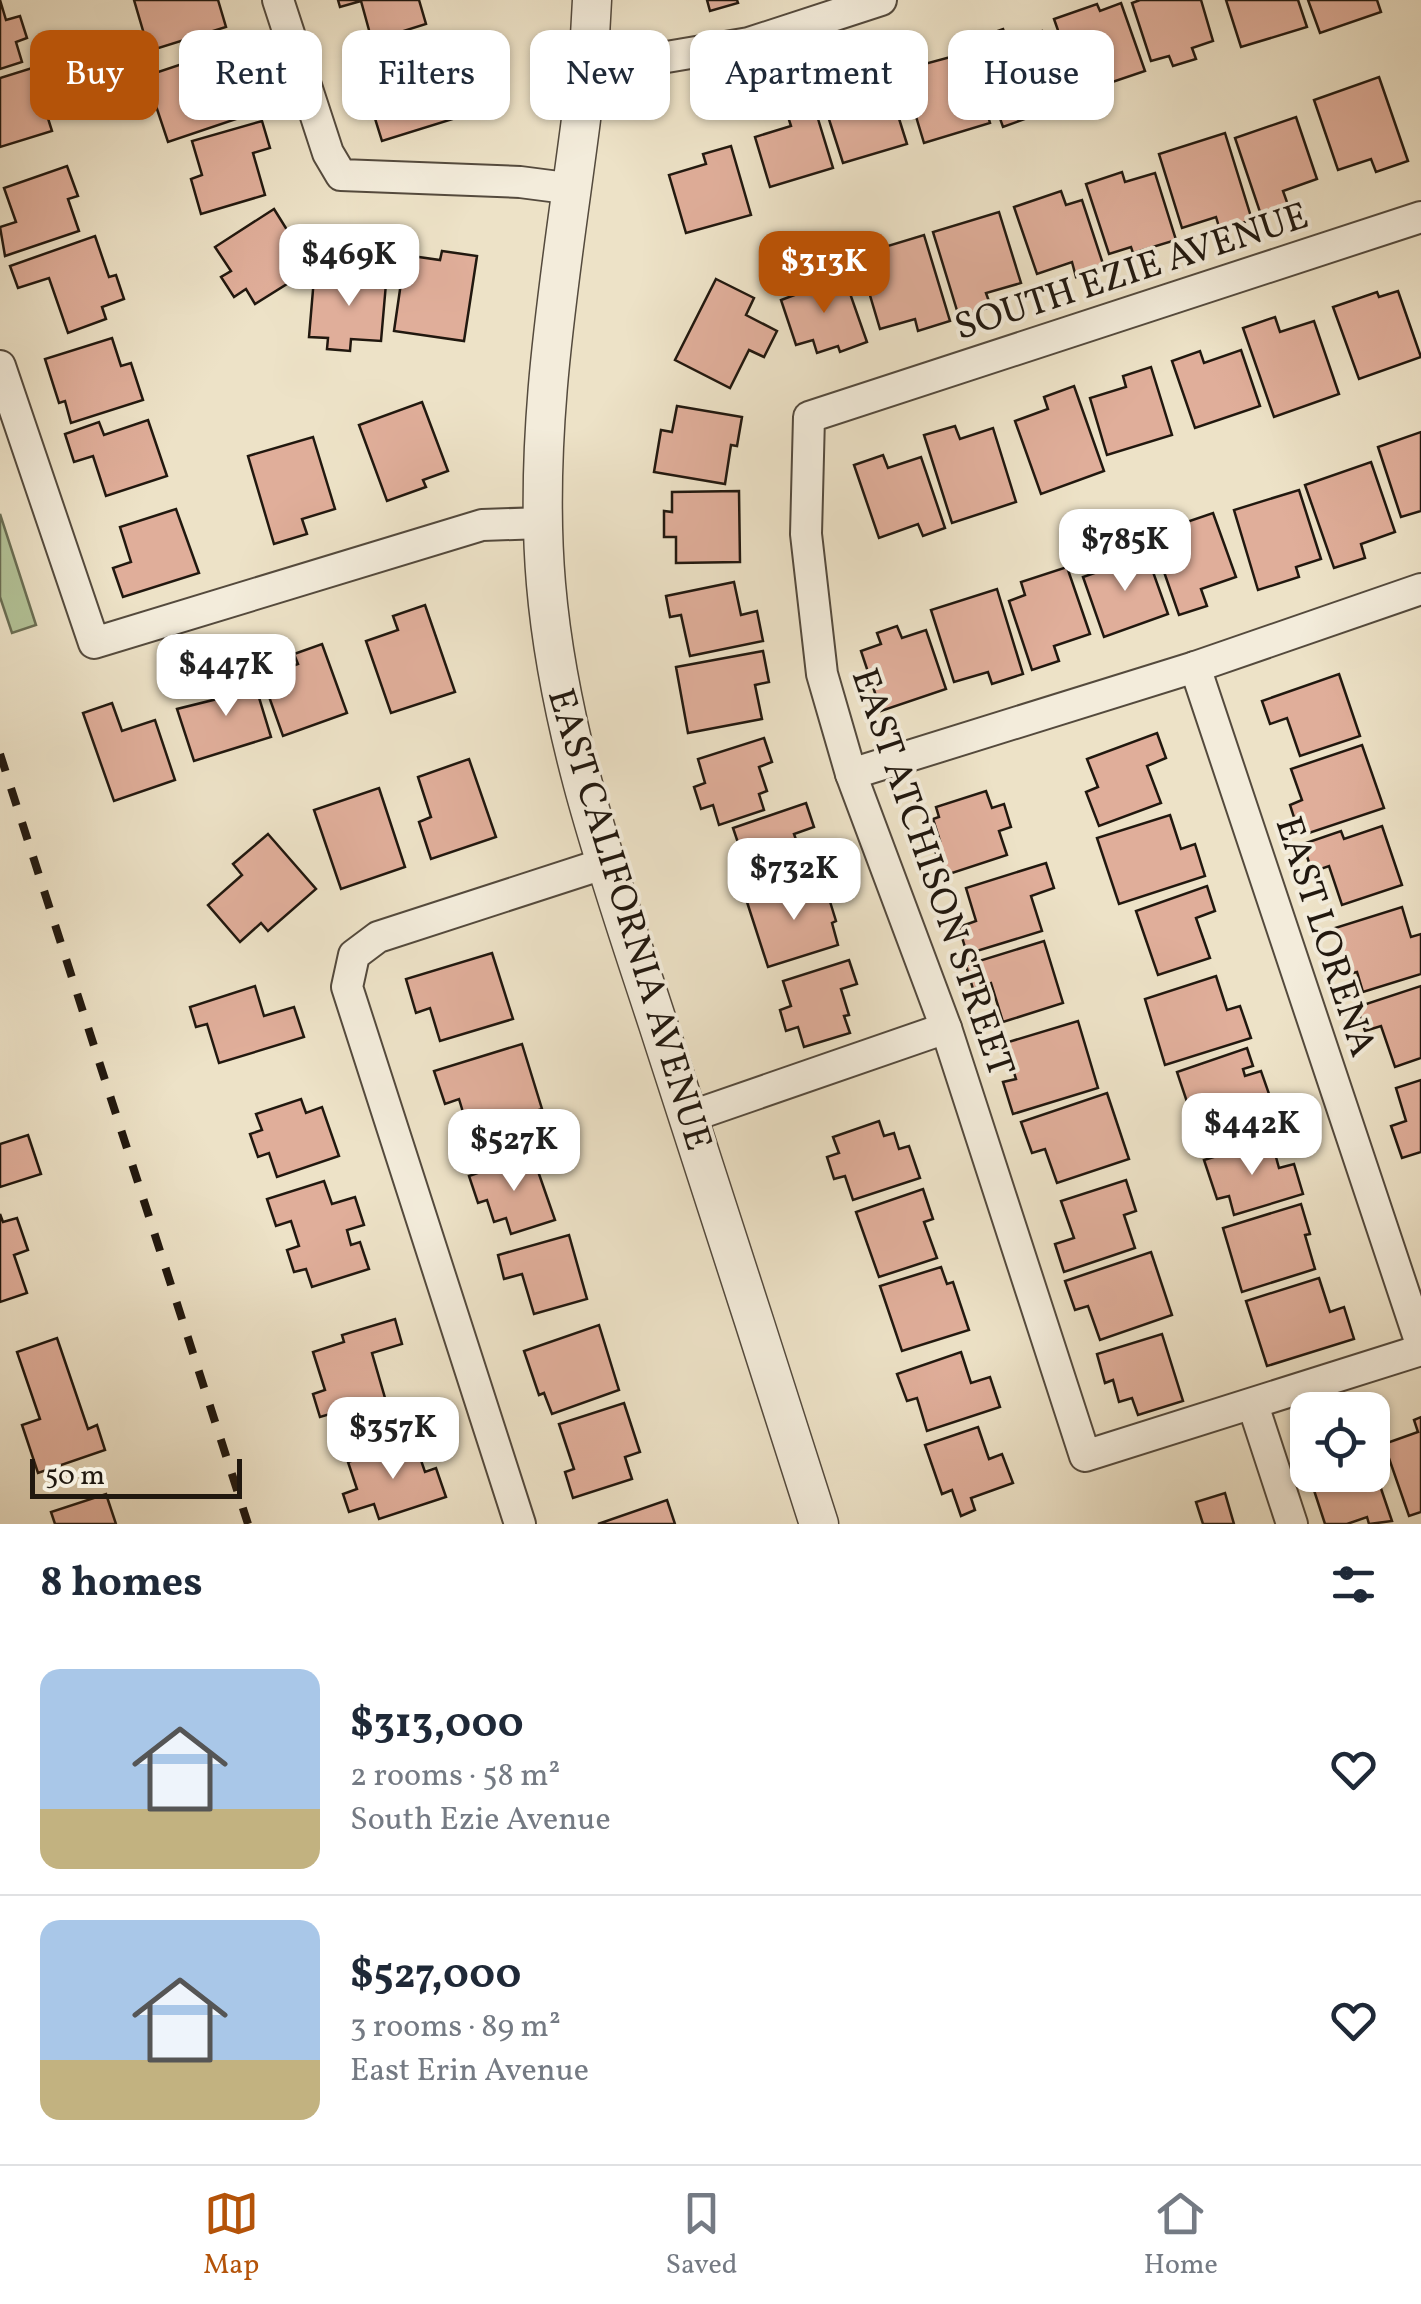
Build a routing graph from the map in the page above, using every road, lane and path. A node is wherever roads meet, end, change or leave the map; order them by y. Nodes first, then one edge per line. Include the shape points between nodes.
1 (278, 0) edge
2 (592, 0) edge
3 (881, 0) edge
4 (590, 30) edge
5 (670, 56) edge
6 (582, 120) edge
7 (574, 189) junction
8 (1421, 217) edge
9 (0, 366) edge
10 (809, 417) joint
11 (542, 522) junction
12 (1421, 589) edge
13 (1195, 667) junction
14 (850, 774) junction
15 (606, 864) junction
16 (946, 1028) junction
17 (688, 1118) junction
18 (1421, 1347) edge
19 (1253, 1405) junction
20 (520, 1524) edge
21 (819, 1524) edge
22 (1292, 1524) edge

1 - 7 street via 341,175
2 - 4 street, EAST CALIFORNIA AVENUE
3 - 5 street via 749,43
6 - 7 street, EAST CALIFORNIA AVENUE
7 - 11 street, EAST CALIFORNIA AVENUE via 542,450
8 - 10 street, SOUTH EZIE AVENUE
9 - 11 street via 94,643 482,525
10 - 14 street, EAST ATCHISON STREET via 806,534 822,674
11 - 15 street, EAST CALIFORNIA AVENUE via 552,650
12 - 13 street
13 - 14 street
13 - 18 street, EAST LORENA
14 - 16 street, EAST ATCHISON STREET
15 - 17 street, EAST CALIFORNIA AVENUE
15 - 20 street via 378,936 354,955 347,988
16 - 17 street
16 - 19 street, EAST ATCHISON STREET via 1085,1456
17 - 21 street, EAST CALIFORNIA AVENUE
18 - 19 street
19 - 22 street

